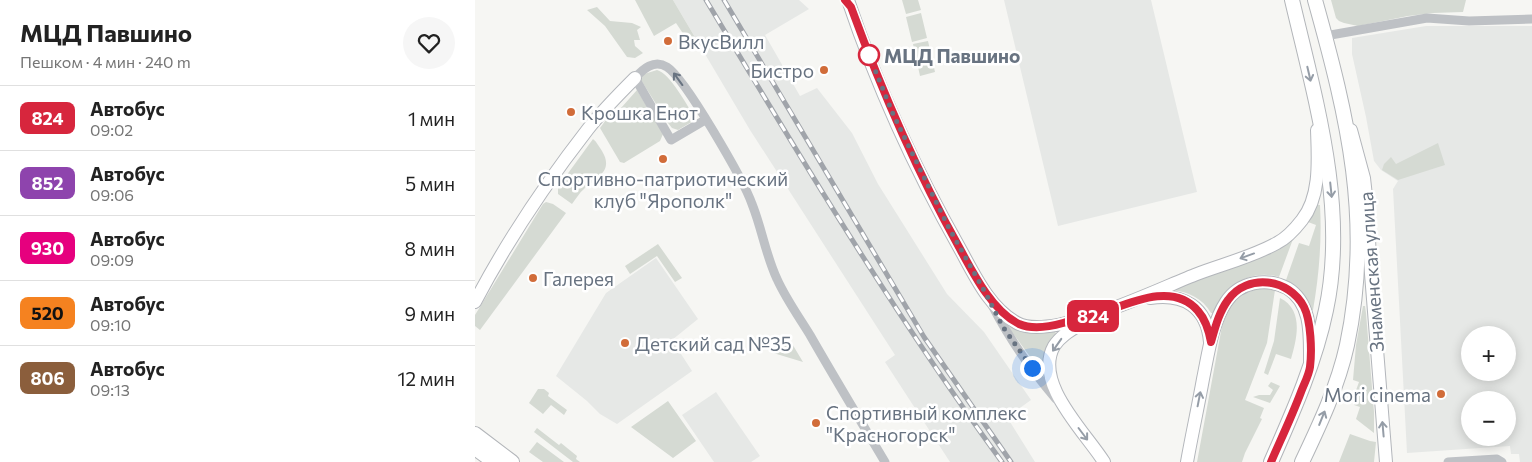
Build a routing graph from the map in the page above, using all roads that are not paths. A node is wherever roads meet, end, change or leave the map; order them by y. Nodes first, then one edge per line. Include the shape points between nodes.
1 (1292, 0) edge
2 (1315, 0) edge
3 (848, 2) edge
4 (1532, 20) edge
5 (1325, 36) junction
6 (635, 78) junction
7 (1338, 85) junction
8 (1317, 108) junction
9 (705, 120) junction
10 (985, 292) junction
11 (1133, 301) junction
12 (475, 302) edge
13 (1095, 315) junction
14 (1211, 342) junction
15 (1310, 368) junction
16 (1065, 410) junction
17 (475, 434) edge
18 (1190, 446) junction
19 (475, 448) edge
20 (1104, 461) edge
21 (494, 462) edge
22 (512, 462) edge
23 (885, 462) edge
24 (1182, 462) edge
25 (1187, 462) edge
26 (1271, 462) edge
27 (1302, 462) edge
28 (1386, 462) edge
29 (1449, 462) edge
30 (1502, 462) edge

1 -> 8 main road
2 - 5 main road
3 - 10 main road via 893,114 949,228
4 - 5 street via 1427,18
5 - 7 main road
9 -> 6 street via 669,68 653,64
6 - 9 street via 671,140
6 - 12 main road via 589,127 543,190
27 -> 7 main road via 1337,380 1347,345 1357,272 1359,229 1356,187
28 -> 7 main road, Знаменская улица via 1366,196 1358,150
8 -> 11 main road via 1316,184 1308,211 1295,230 1263,250
8 -> 15 main road via 1329,172 1333,244 1327,308
9 - 23 street via 748,192 777,280
10 - 13 main road via 1006,315 1028,327 1052,326
10 - 16 street via 1003,327
11 - 13 main road
11 - 14 main road via 1161,296 1189,303 1201,314
13 -> 16 main road via 1065,334 1051,352 1050,373
14 - 15 main road via 1223,308 1232,295 1252,283 1276,284 1290,291 1305,309
18 -> 14 main road
15 - 26 main road
16 -> 20 main road
17 - 22 main road
18 - 24 main road
18 - 25 main road
19 - 21 main road
29 - 30 street via 1497,459

